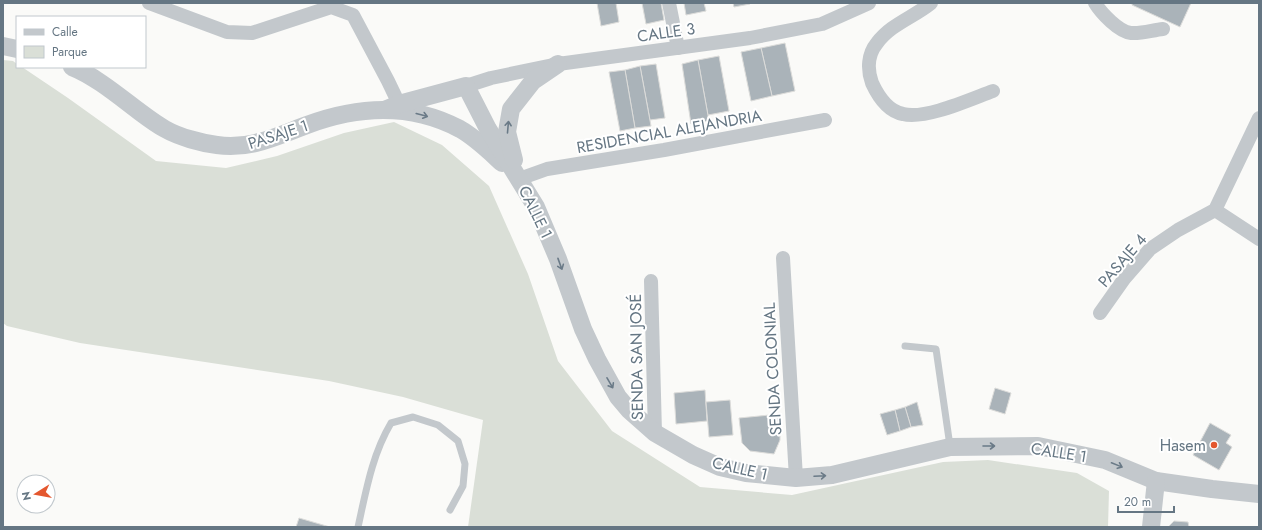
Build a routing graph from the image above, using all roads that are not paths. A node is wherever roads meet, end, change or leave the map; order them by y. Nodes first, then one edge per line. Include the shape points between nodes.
1 (149, 3) edge
2 (670, 3) edge
3 (869, 3) edge
4 (931, 3) edge
5 (1095, 3) edge
6 (1163, 29) dead end
7 (3, 46) edge
8 (678, 48) junction
9 (16, 49) edge
10 (558, 64) junction
11 (74, 68) edge
12 (466, 86) junction
13 (993, 91) dead end
14 (391, 107) junction
15 (1259, 118) edge
16 (825, 120) dead end
17 (519, 179) junction
18 (1214, 210) junction
19 (1259, 239) edge
20 (783, 258) dead end
21 (652, 281) dead end
22 (1100, 313) dead end
23 (905, 346) dead end
24 (655, 433) junction
25 (950, 447) junction
26 (796, 478) junction
27 (1156, 481) junction
28 (1259, 494) edge
29 (450, 510) dead end
30 (358, 527) edge
31 (1151, 527) edge

1 - 14 street via 227,32 252,33 331,7 353,15 388,80
2 - 8 street
3 - 8 street, CALLE 3 via 822,24
4 - 13 street via 886,32 876,44 869,58 870,77 877,95 890,108 902,114 918,115
5 - 6 street via 1122,31 1131,33
7 - 9 street
8 - 10 street, CALLE 3
10 - 12 street, CALLE 3
17 -> 10 street via 507,132 511,109 533,81
11 - 14 street, PASAJE 1 via 112,90 165,129 217,145 252,145 322,119
12 - 14 street
12 - 17 street, CALLE 1 via 488,129
14 -> 17 street via 436,119 460,129 481,143
15 - 18 street
16 - 17 street, RESIDENCIAL ALEJANDRIA via 547,169
17 -> 24 street, CALLE 1 via 536,207 596,359 618,397
18 - 19 street
18 - 22 street, PASAJE 4 via 1150,249 1124,279
20 - 26 street, SENDA COLONIAL
21 - 24 street, SENDA SAN JOSÉ
23 - 25 lane via 936,349
24 - 26 street, CALLE 1 via 720,467 746,473
26 -> 25 street, CALLE 1 via 832,475
25 -> 27 street, CALLE 1 via 1038,446 1106,460
27 - 28 street, CALLE 1
27 - 31 street
29 - 30 lane via 463,486 464,464 458,441 438,425 413,417 391,423 382,439 371,470

